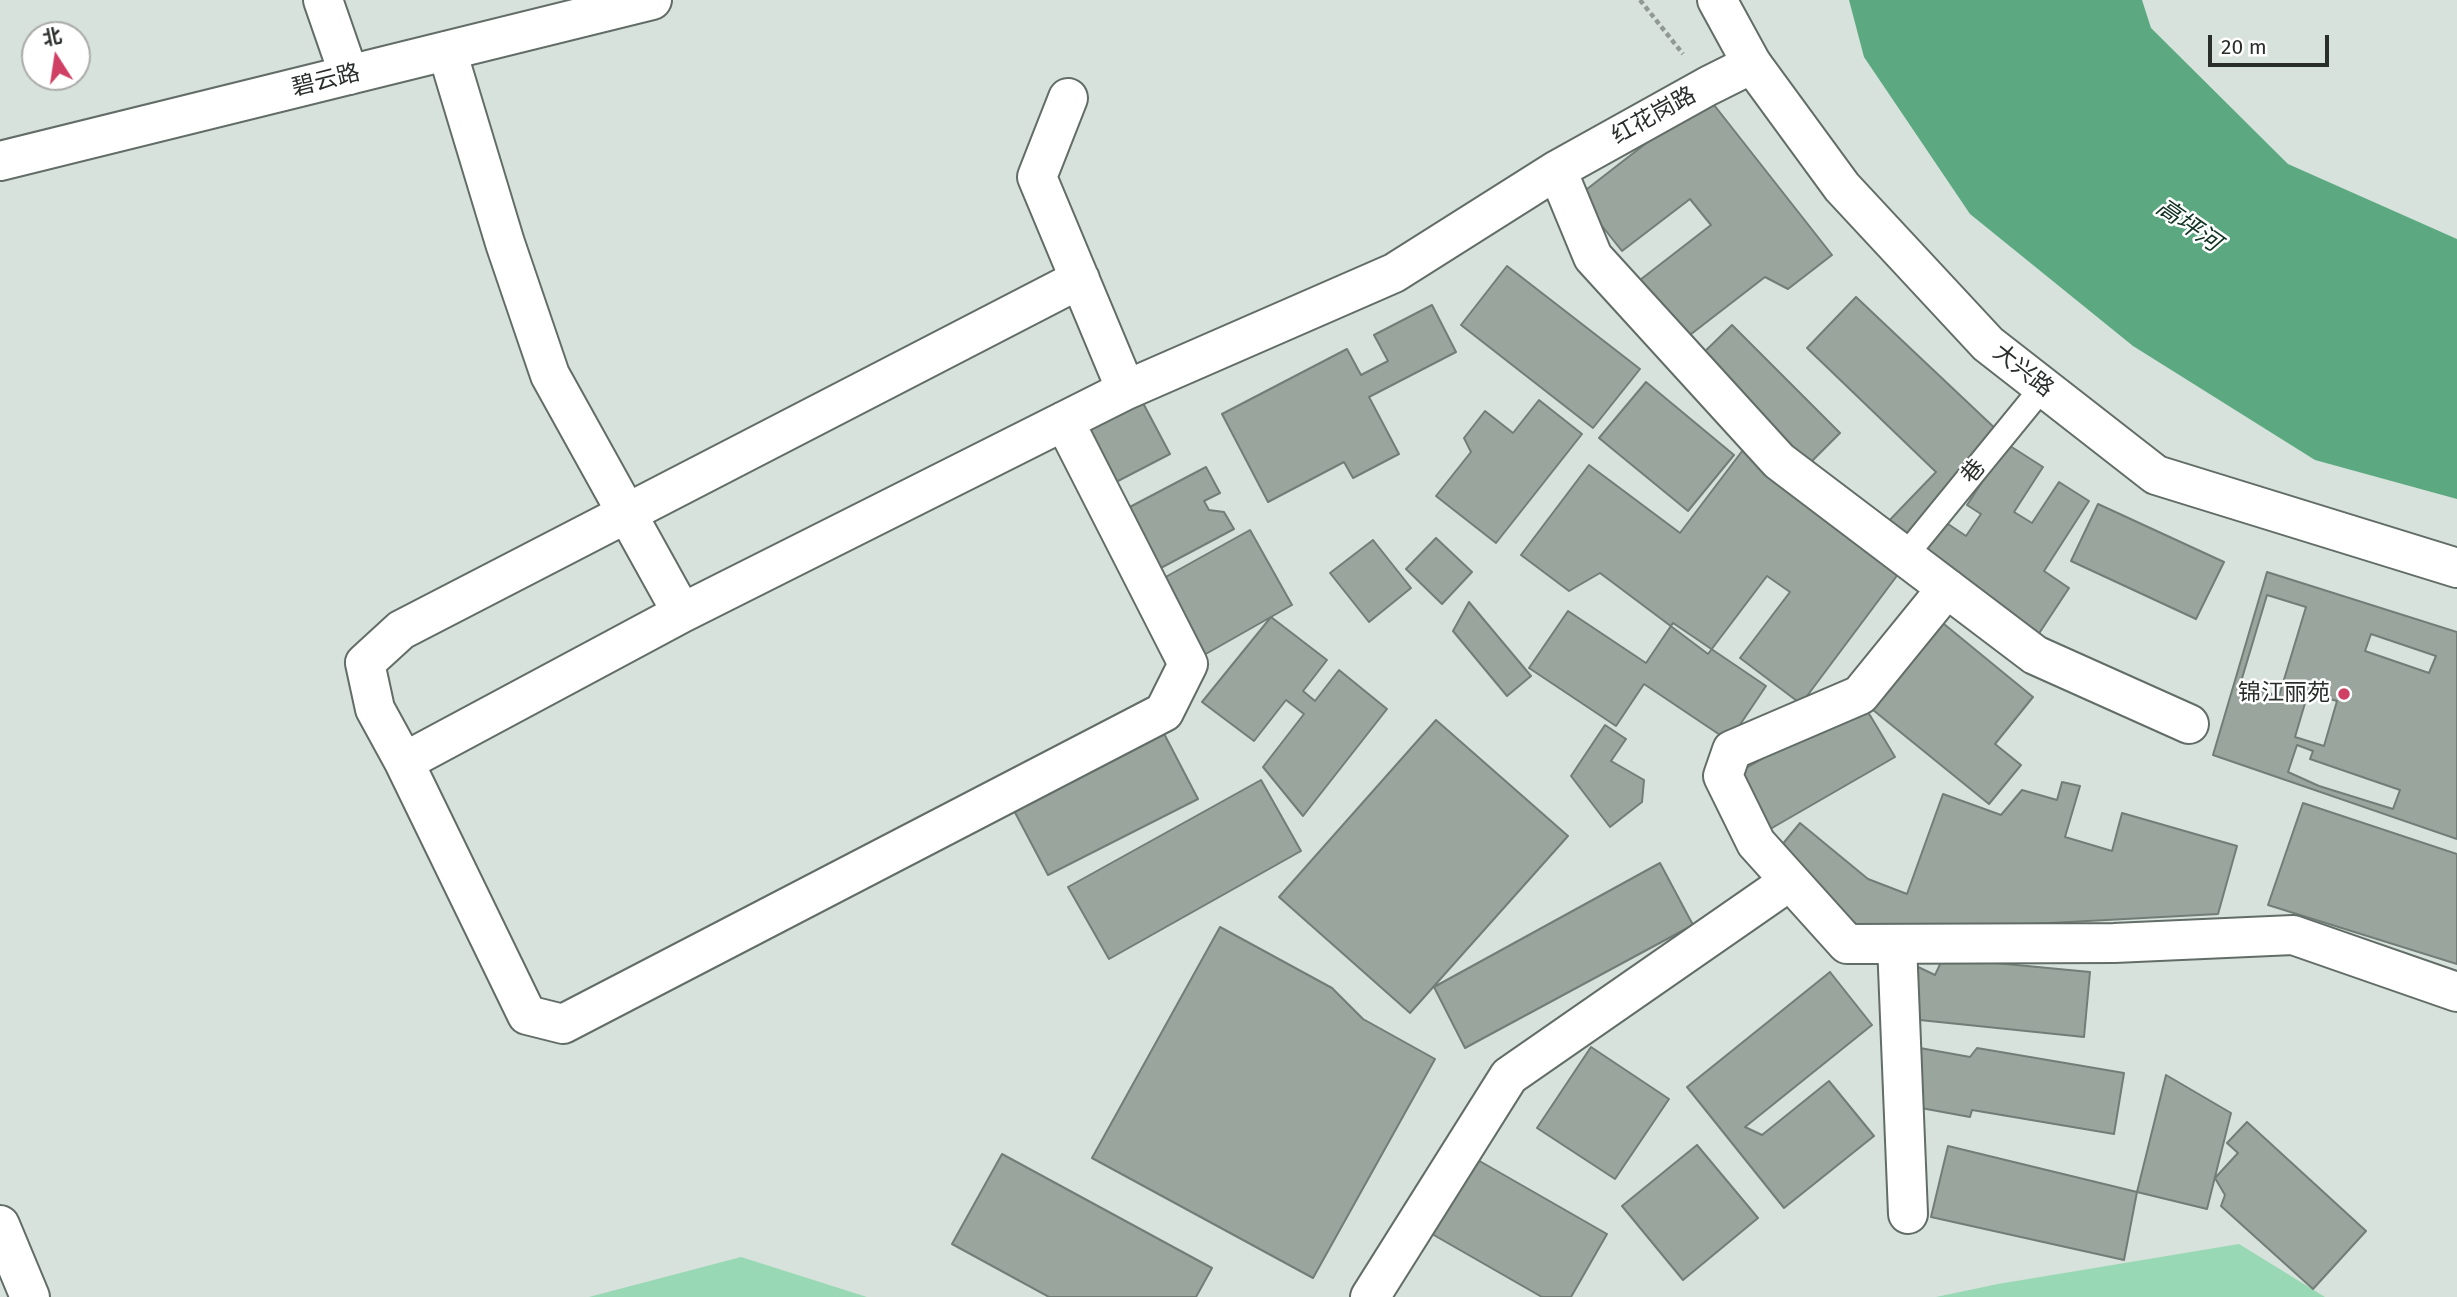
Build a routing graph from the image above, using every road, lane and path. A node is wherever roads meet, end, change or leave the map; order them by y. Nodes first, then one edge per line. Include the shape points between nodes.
1 (323, 0) edge
2 (652, 0) edge
3 (1640, 0) edge
4 (1717, 0) edge
5 (447, 51) junction
6 (1752, 64) junction
7 (349, 75) junction
8 (1708, 86) junction
9 (1068, 98) dead end
10 (0, 161) edge
11 (1558, 170) junction
12 (1080, 279) junction
13 (2043, 387) junction
14 (1126, 390) junction
15 (1064, 421) junction
16 (628, 515) junction
17 (1907, 559) junction
18 (2457, 568) edge
19 (1947, 588) junction
20 (682, 613) junction
21 (2189, 723) dead end
22 (404, 762) junction
23 (1790, 881) junction
24 (1897, 944) junction
25 (2457, 992) edge
26 (1908, 1214) dead end
27 (0, 1225) edge
28 (30, 1297) edge
29 (1370, 1297) edge

1 - 7 street
2 - 5 street, 碧云路
3 - 8 path
4 - 6 street, 大兴路
5 - 7 street, 碧云路
5 - 16 street via 550,375
6 - 8 street, 红花岗路
6 - 13 street, 大兴路 via 1842,187 1988,344
7 - 10 street, 碧云路
8 - 11 street, 红花岗路
9 - 12 street via 1037,177
11 - 14 street, 红花岗路 via 1394,273
11 - 17 street via 1593,257 1779,461
12 - 14 street
12 - 16 street
13 - 17 lane, 巷
13 - 18 street, 大兴路 via 2156,475
14 - 15 street, 红花岗路
15 - 20 street, 红花岗路
15 - 22 street via 1188,664 1164,712 563,1024 527,1015
16 - 20 street
16 - 22 street via 401,630 365,663 375,709
17 - 19 street
19 - 21 street via 2035,655
19 - 23 street via 1860,695 1732,750 1723,776 1756,843
20 - 22 street, 红花岗路
23 - 24 street via 1847,944
23 - 29 street via 1509,1076
24 - 25 street via 2114,943 2293,935
24 - 26 street
27 - 28 street

